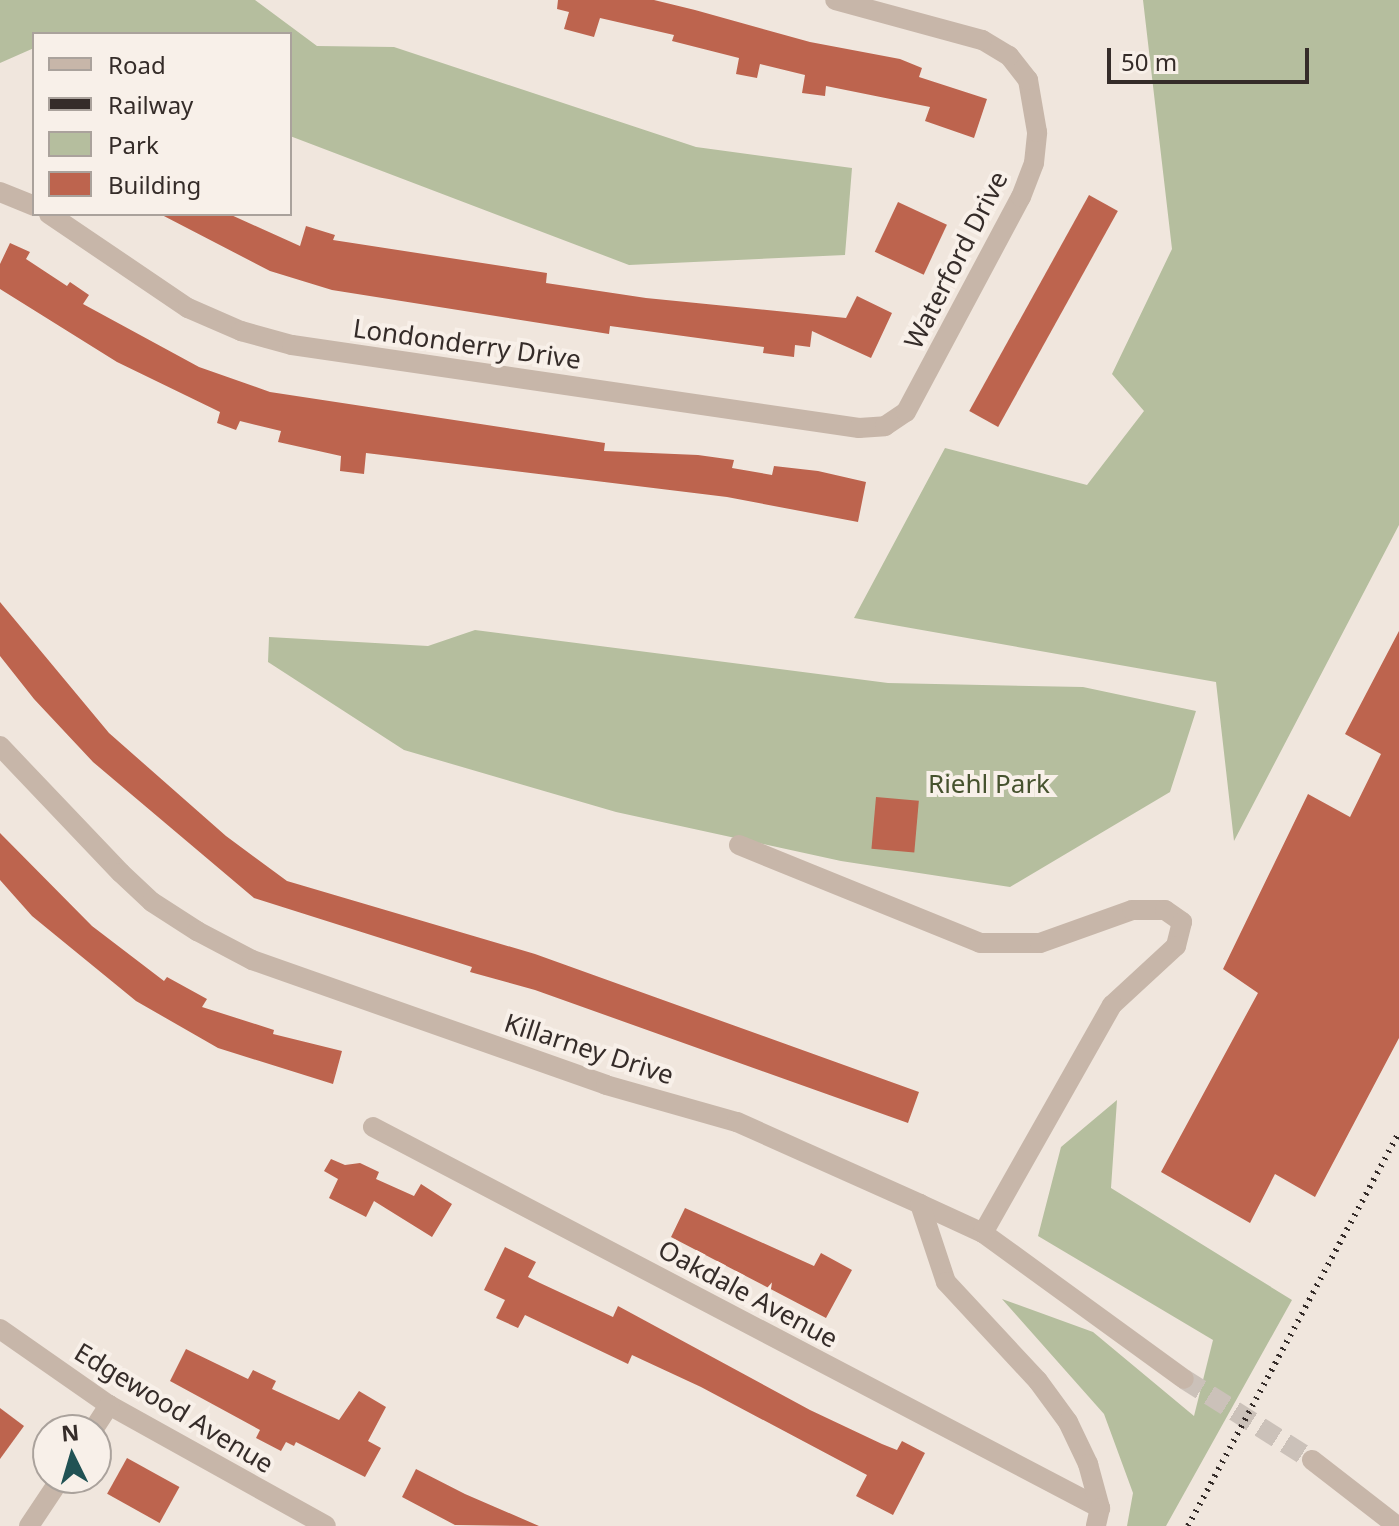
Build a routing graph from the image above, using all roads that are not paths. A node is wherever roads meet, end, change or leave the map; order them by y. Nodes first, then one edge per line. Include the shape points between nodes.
1 (835, 0) edge
2 (0, 192) edge
3 (32, 205) edge
4 (52, 216) edge
5 (906, 412) joint
6 (0, 746) edge
7 (739, 845) dead end
8 (373, 1127) dead end
9 (920, 1204) junction
10 (983, 1233) junction
11 (0, 1329) edge
12 (1184, 1379) tunnel mouth
13 (109, 1405) junction
14 (103, 1414) edge
15 (1312, 1460) tunnel mouth
16 (50, 1494) edge
17 (1098, 1517) edge
18 (29, 1526) edge
19 (326, 1526) edge
20 (1397, 1526) edge

1 - 5 street, Waterford Drive via 982,40 1009,56 1028,80 1037,132 1034,163
2 - 3 street
4 - 5 street, Londonderry Drive via 188,308 292,345 859,428 885,426
6 - 9 street, Killarney Drive via 152,902 252,960 606,1085 737,1122
7 - 10 street via 980,943 1040,943 1132,910 1165,910 1182,922 1176,946 1112,1005
8 - 17 street, Oakdale Avenue
9 - 10 street, Killarney Drive
9 - 17 street via 946,1282 1038,1381 1068,1422 1088,1464
10 - 12 street, Killarney Drive
11 - 13 street, Edgewood Avenue
13 - 14 street
13 - 19 street, Edgewood Avenue
15 - 20 street
16 - 18 street

